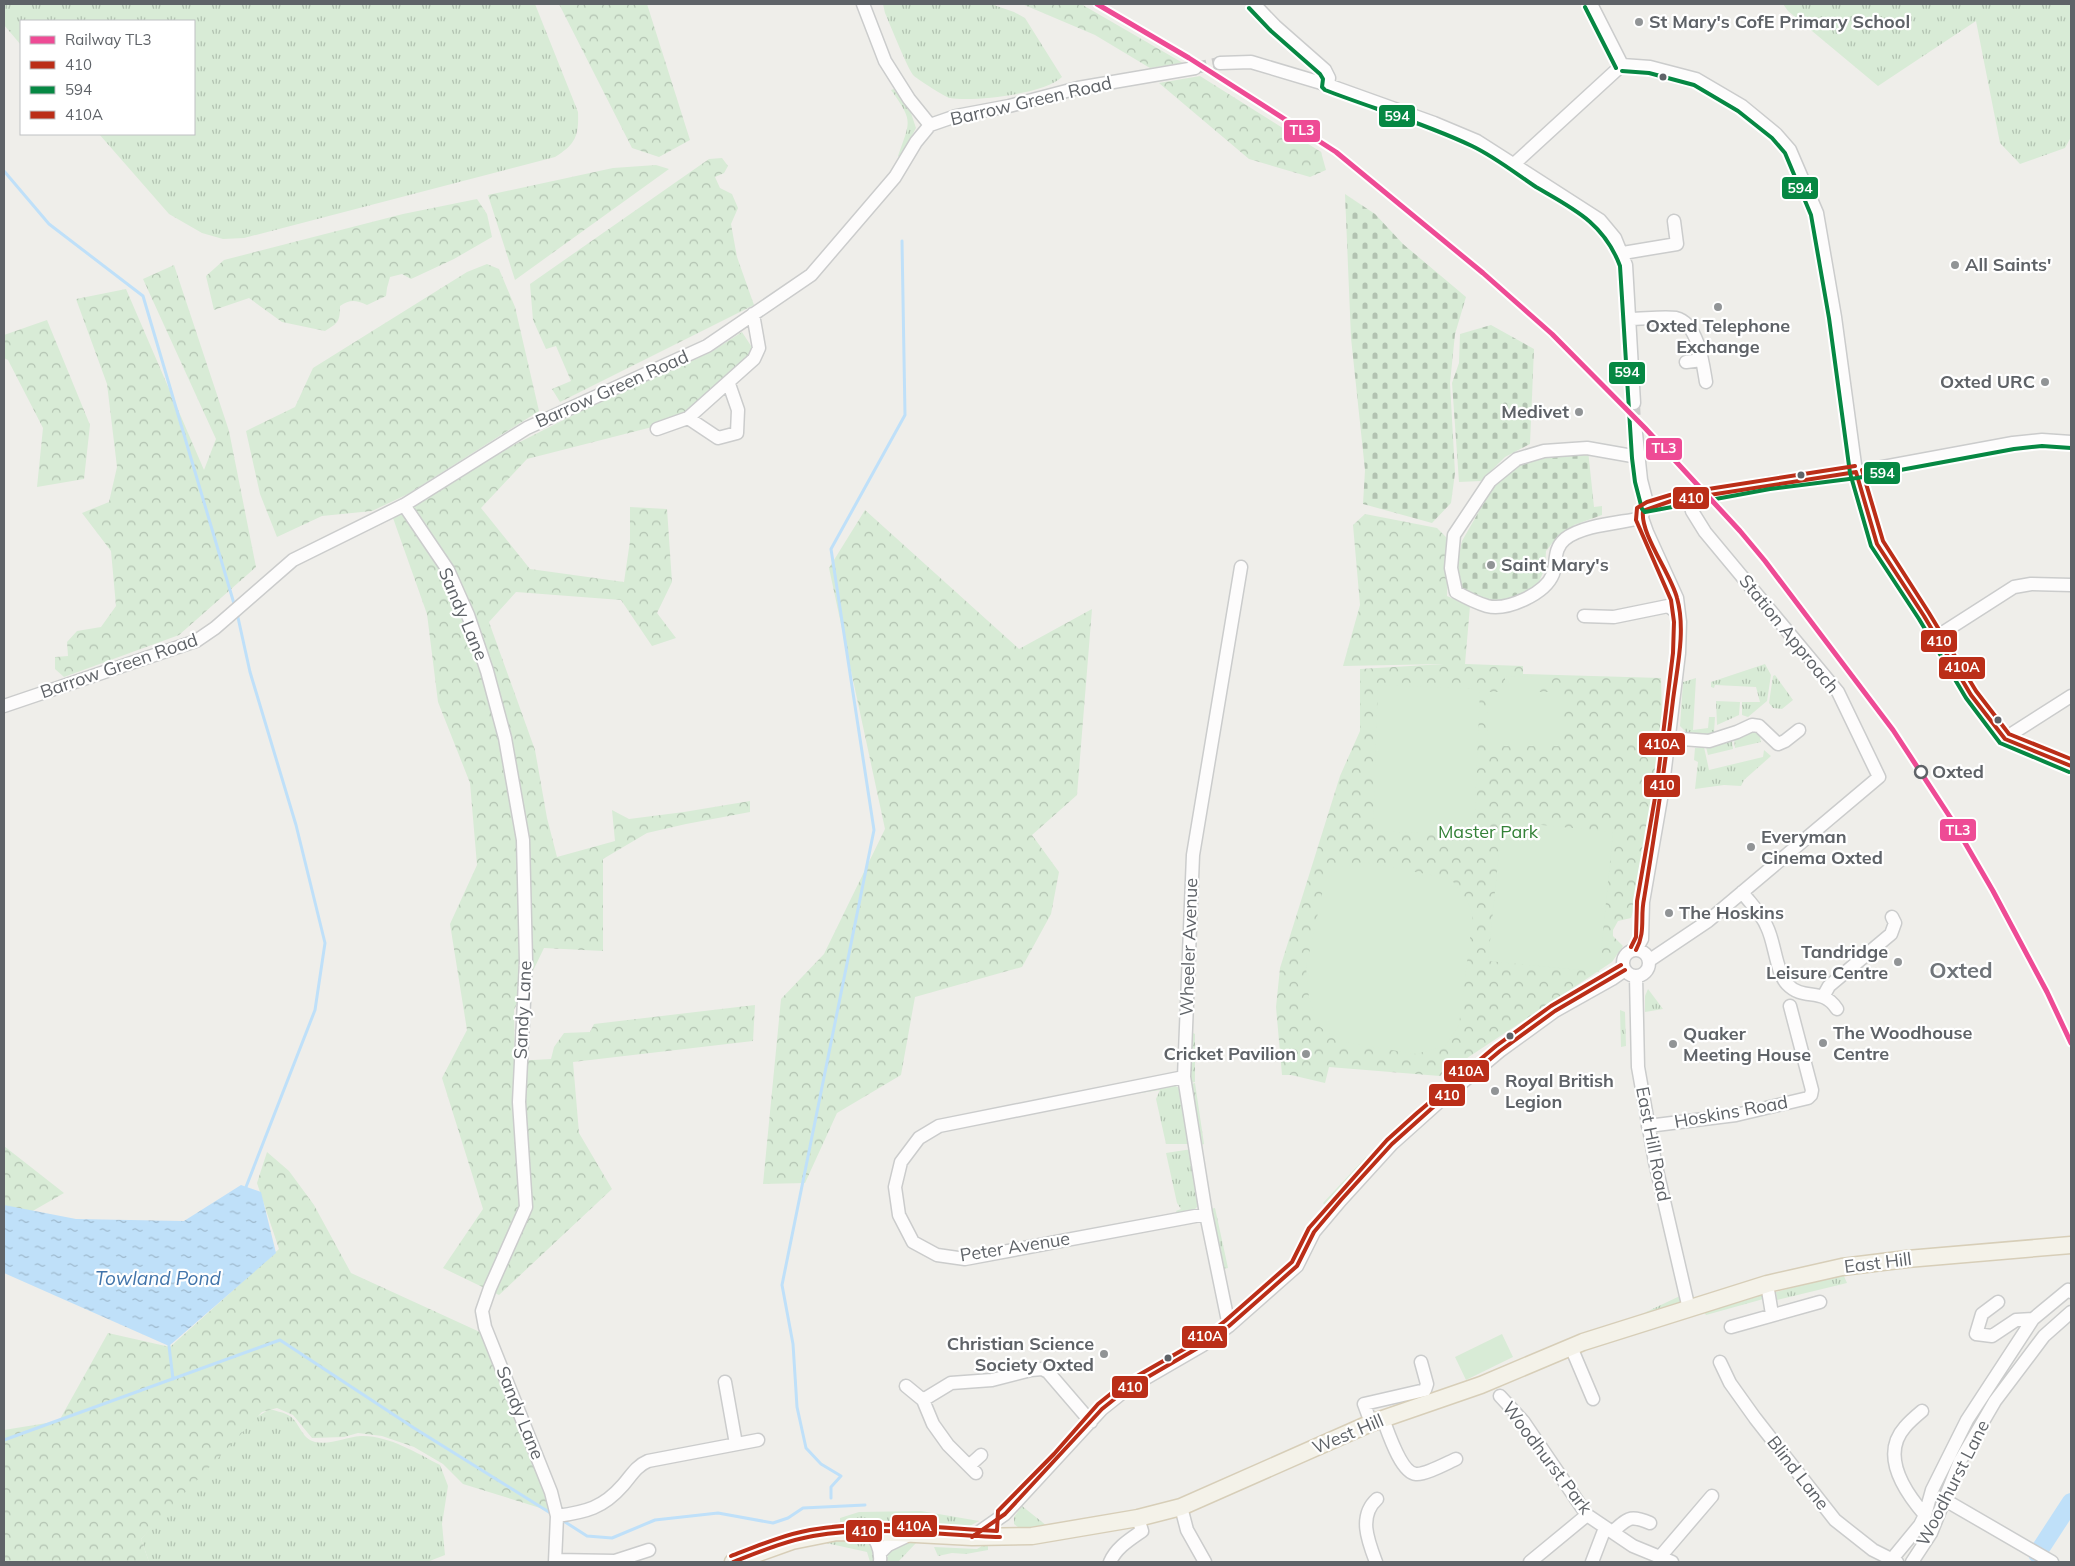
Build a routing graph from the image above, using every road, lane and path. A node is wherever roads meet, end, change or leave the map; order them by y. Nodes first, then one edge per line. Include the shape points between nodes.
1 (863, 4) edge
2 (1254, 4) edge
3 (1591, 4) edge
4 (1220, 63) tunnel mouth
5 (1622, 65) junction
6 (1195, 68) tunnel mouth
7 (1328, 85) junction
8 (930, 125) junction
9 (1513, 165) junction
10 (1674, 221) dead end
11 (1623, 253) junction
12 (753, 314) junction
13 (1630, 319) junction
14 (1702, 360) junction
15 (1686, 362) dead end
16 (1706, 382) dead end
17 (729, 384) junction
18 (1634, 403) tunnel mouth
19 (688, 418) junction
20 (1635, 424) tunnel mouth
21 (657, 429) dead end
22 (2071, 442) edge
23 (1638, 457) junction
24 (1856, 472) junction
25 (1717, 493) dead end
26 (1702, 497) dead end
27 (1688, 499) junction
28 (404, 505) junction
29 (1645, 513) junction
30 (1241, 568) dead end
31 (2071, 584) edge
32 (1679, 614) junction
33 (1584, 616) dead end
34 (1936, 637) junction
35 (2071, 696) edge
36 (4, 706) edge
37 (1799, 730) dead end
38 (1669, 738) junction
39 (2008, 741) junction
40 (2071, 766) edge
41 (1742, 892) junction
42 (1892, 917) dead end
43 (1636, 950) junction
44 (1650, 960) junction
45 (1631, 973) junction
46 (1824, 995) junction
47 (1790, 1006) dead end
48 (1837, 1009) dead end
49 (1184, 1077) junction
50 (1648, 1126) junction
51 (1206, 1214) junction
52 (2071, 1245) edge
53 (1768, 1284) junction
54 (2071, 1292) edge
55 (1820, 1302) dead end
56 (1998, 1302) dead end
57 (1690, 1309) junction
58 (2071, 1312) edge
59 (1772, 1314) junction
60 (2033, 1319) junction
61 (1229, 1326) junction
62 (1731, 1327) dead end
63 (1571, 1347) junction
64 (1421, 1362) dead end
65 (1720, 1362) dead end
66 (725, 1382) dead end
67 (906, 1386) dead end
68 (1500, 1396) dead end
69 (1593, 1399) dead end
70 (923, 1400) junction
71 (1922, 1411) dead end
72 (1377, 1421) junction
73 (1091, 1422) junction
74 (758, 1440) dead end
75 (736, 1444) junction
76 (982, 1455) dead end
77 (1456, 1459) dead end
78 (1712, 1496) dead end
79 (1377, 1499) dead end
80 (1945, 1500) junction
81 (1181, 1507) junction
82 (1003, 1515) junction
83 (1587, 1515) junction
84 (1924, 1515) junction
85 (1138, 1518) junction
86 (557, 1520) junction
87 (1650, 1523) dead end
88 (1609, 1530) junction
89 (869, 1532) junction
90 (913, 1533) junction
91 (972, 1537) junction
92 (1003, 1537) junction
93 (649, 1551) dead end
94 (880, 1558) edge
95 (1659, 1558) junction
96 (555, 1561) edge
97 (1895, 1561) edge
98 (733, 1562) edge
99 (1110, 1562) edge
100 (1205, 1562) edge
101 (1376, 1562) edge
102 (1530, 1562) edge
103 (1592, 1562) edge
104 (1672, 1562) edge
105 (1912, 1562) edge
106 (2052, 1562) edge

1 - 8 street via 885,61
2 - 7 street via 1325,70
3 - 5 street
4 - 7 street via 1251,62
5 - 9 street
5 - 24 street via 1650,67 1696,79 1742,106 1790,150 1817,213
6 - 8 street, Barrow Green Road via 1078,88
7 - 9 street via 1476,141
8 - 12 street, Barrow Green Road via 895,177 811,275
9 - 11 street via 1600,220
10 - 11 street via 1677,244
11 - 13 street
12 - 17 street via 758,348 754,359
12 - 28 street, Barrow Green Road via 707,346 527,428
13 - 14 street via 1677,318 1687,324 1695,336
13 - 18 street
14 - 15 street
14 - 16 street
17 - 19 street
17 - 19 street via 738,410 737,433 718,438
19 - 21 street
20 - 23 street
22 - 24 street via 2042,440 2013,444
23 - 29 street
23 - 29 street via 1587,448 1544,451 1517,459 1490,481 1454,535 1451,568 1456,592 1488,606 1521,601 1540,592 1553,575 1555,554 1563,541 1576,531
24 - 25 street
24 - 34 street via 1877,544
26 - 27 street
27 - 29 street
27 - 41 street, Station Approach via 1705,532 1838,692 1879,777
28 - 36 street, Barrow Green Road via 293,560 196,642
28 - 86 street, Sandy Lane via 448,570 468,615 505,738 523,840 526,962 519,1102 526,1207 482,1310 485,1327 551,1492
29 - 32 street via 1677,598
30 - 49 street, Wheeler Avenue via 1193,855
31 - 34 street via 2014,587
32 - 33 street via 1668,606 1614,617
32 - 38 street via 1679,653
34 - 39 street via 1970,695
35 - 39 street via 2013,733
37 - 38 street via 1778,744 1759,726 1752,724 1710,741
38 - 43 street via 1643,902 1642,939
39 - 40 street
41 - 44 street
41 - 46 street via 1767,925 1782,978 1804,994
42 - 46 street via 1895,922 1891,934 1829,986
43 - 44 street
43 - 45 street via 1625,957 1623,966
44 - 45 street via 1647,972
45 - 50 street, East Hill Road via 1638,1067
45 - 61 street via 1612,979 1554,1011 1420,1118 1392,1144 1314,1232 1297,1266
46 - 48 street
47 - 50 street, Hoskins Road via 1812,1090 1808,1098 1736,1115
49 - 51 street, Wheeler Avenue
49 - 51 street, Peter Avenue via 939,1126 919,1138 901,1162 895,1187 899,1215 913,1242 937,1255 965,1258
50 - 57 street, East Hill Road
51 - 61 street, Wheeler Avenue
52 - 53 main road, East Hill via 1851,1266
53 - 57 main road, East Hill
53 - 59 street
54 - 60 street, Woodhurst Lane via 2068,1290
55 - 59 street
56 - 60 street via 1982,1314 1976,1334 1992,1336 2016,1320
57 - 63 main road, West Hill via 1625,1327
58 - 80 street, Woodhurst Lane via 2044,1336 1995,1401 1960,1461
59 - 62 street
60 - 84 street, Woodhurst Lane via 1967,1420 1932,1490
61 - 73 street via 1203,1345 1126,1389
63 - 69 street
63 - 72 main road, West Hill via 1481,1385
64 - 72 street via 1428,1384 1425,1390 1364,1404
65 - 97 street, Blind Lane via 1730,1383 1755,1418 1835,1520 1873,1550
66 - 75 street
67 - 70 street
68 - 83 street, Woodhurst Park via 1523,1421
70 - 73 street via 951,1383 992,1380 1042,1369
70 - 76 street via 933,1424 948,1445 973,1469
71 - 84 street via 1904,1428 1896,1441 1894,1454 1898,1474
72 - 77 street via 1410,1478
72 - 81 main road, West Hill
73 - 82 street
74 - 75 street
75 - 86 street via 648,1461 595,1508
78 - 95 street
79 - 101 street via 1369,1508 1365,1522
80 - 105 street, Woodhurst Lane
80 - 106 street
81 - 85 main road, West Hill
81 - 100 street via 1187,1530
82 - 91 street
82 - 92 street
83 - 88 street, Woodhurst Park
83 - 102 street
84 - 97 street, Woodhurst Lane
85 - 92 main road, West Hill via 1032,1536
85 - 99 street via 1142,1531 1124,1544
86 - 96 street, Sandy Lane
87 - 88 street via 1637,1517 1629,1518
88 - 95 street, Woodhurst Park
88 - 103 street
89 - 90 main road, West Hill
89 - 94 street
89 - 98 main road, West Hill via 812,1536
90 - 91 main road, West Hill
90 - 94 street via 888,1545
91 - 92 main road, West Hill
93 - 96 street via 615,1561
95 - 104 street, Woodhurst Park

